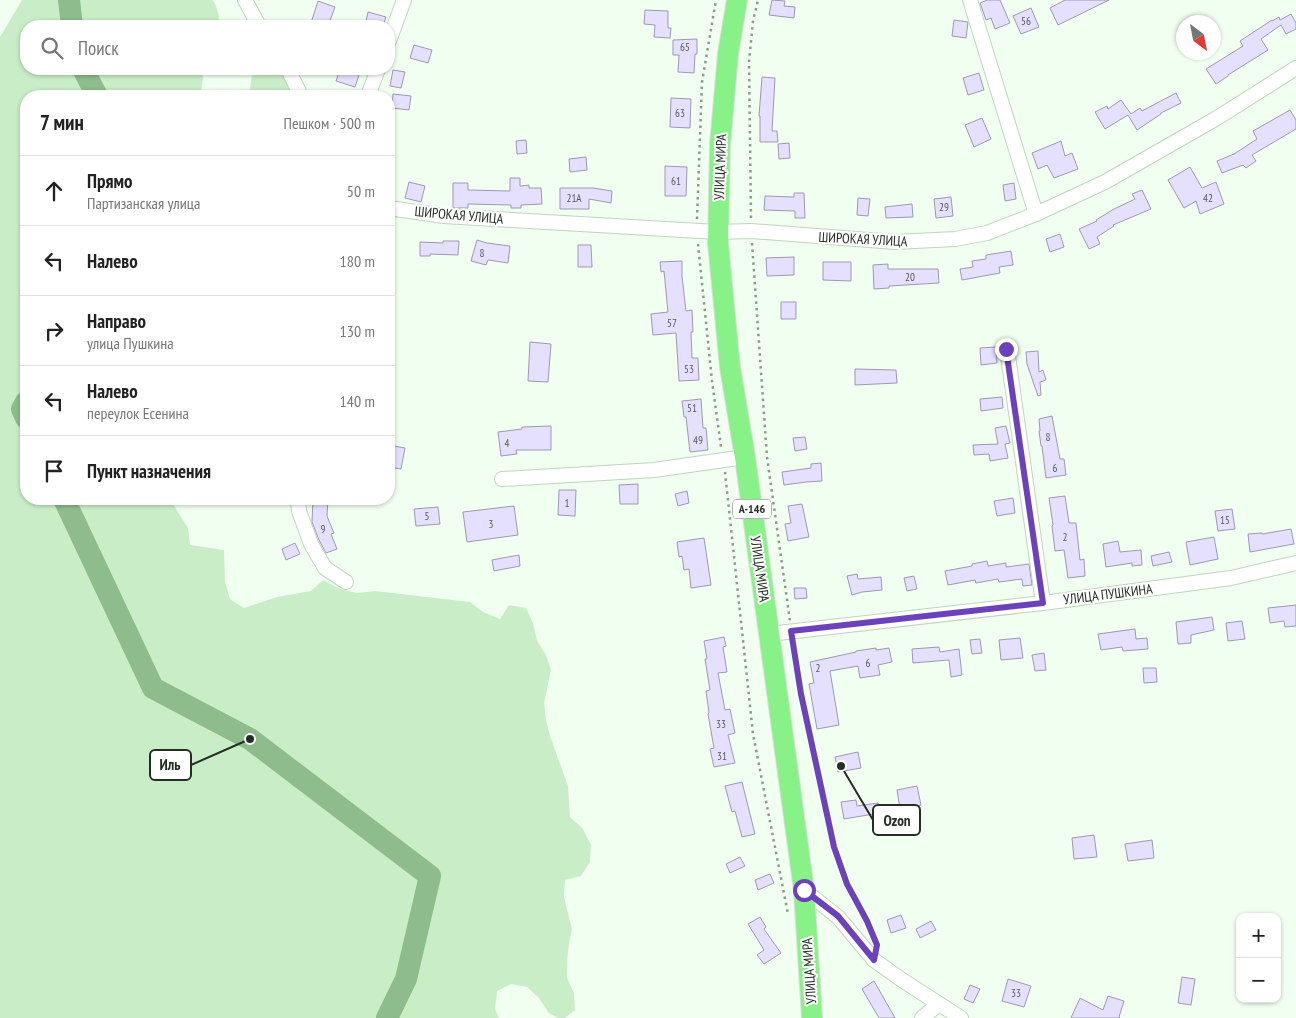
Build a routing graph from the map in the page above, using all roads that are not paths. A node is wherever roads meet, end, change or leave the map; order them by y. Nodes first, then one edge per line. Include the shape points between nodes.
1 (245, 0) edge
2 (404, 0) edge
3 (736, 0) edge
4 (970, 0) edge
5 (256, 20) edge
6 (395, 25) edge
7 (1296, 68) edge
8 (291, 75) edge
9 (376, 75) edge
10 (299, 90) edge
11 (370, 90) edge
12 (395, 209) edge
13 (1036, 214) junction
14 (717, 232) junction
15 (1006, 349) dead end
16 (745, 457) junction
17 (502, 479) dead end
18 (298, 505) edge
19 (1296, 563) edge
20 (346, 582) dead end
21 (1043, 603) junction
22 (769, 634) junction
23 (804, 890) junction
24 (938, 1004) junction
25 (812, 1018) edge
26 (922, 1018) edge
27 (961, 1018) edge

1 - 5 street
2 - 6 street
3 - 14 highway, УЛИЦА МИРА / А-146 via 720,145
4 - 13 street
7 - 13 street, ШИРОКАЯ УЛИЦА via 1105,182
8 - 10 street
9 - 11 street
12 - 14 street, ШИРОКАЯ УЛИЦА via 444,216
13 - 14 street, ШИРОКАЯ УЛИЦА via 987,233 954,239 895,242
14 - 16 highway, УЛИЦА МИРА / А-146 via 730,367
15 - 21 street
16 - 17 street via 654,470
16 - 22 highway, УЛИЦА МИРА / А-146
18 - 20 street via 311,544 325,568
19 - 21 street, УЛИЦА ПУШКИНА via 1232,578
21 - 22 street, УЛИЦА ПУШКИНА
22 - 23 highway, УЛИЦА МИРА / А-146
23 - 24 street via 838,916 874,960
23 - 25 highway, УЛИЦА МИРА / А-146
24 - 26 street
24 - 27 street

